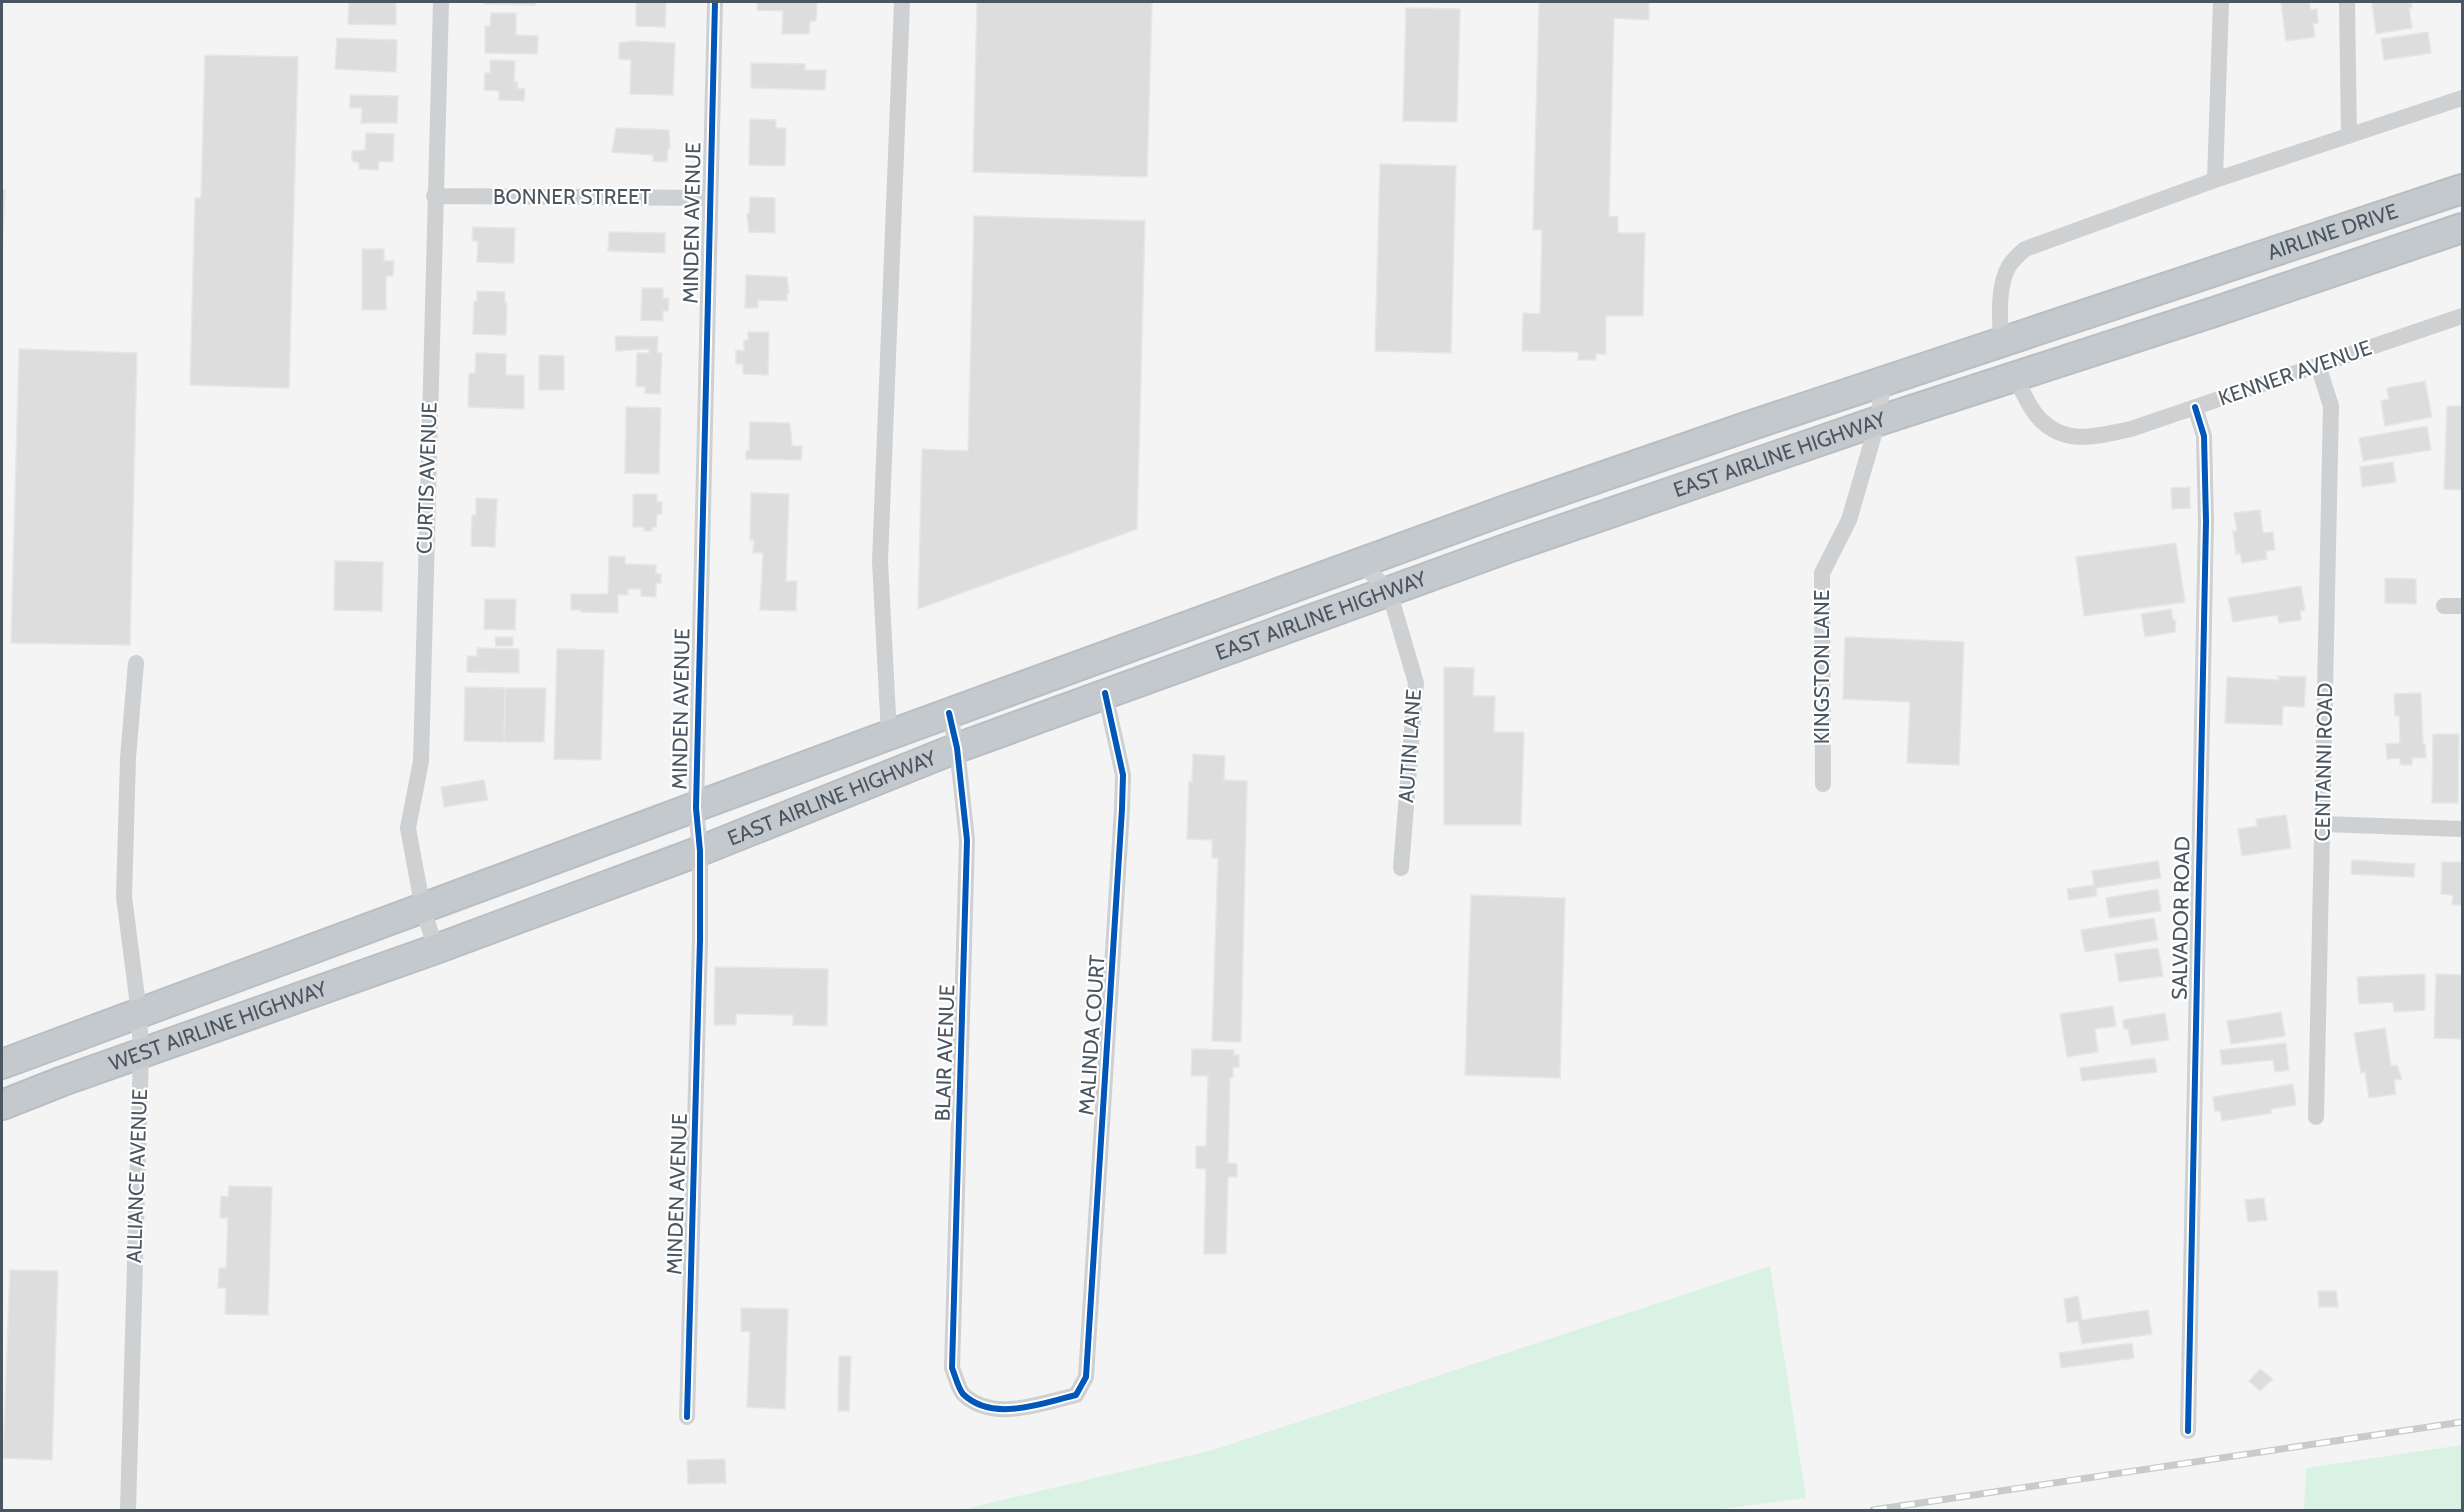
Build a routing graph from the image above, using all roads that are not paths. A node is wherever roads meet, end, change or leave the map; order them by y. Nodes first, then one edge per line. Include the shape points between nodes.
1 (441, 2) edge
2 (715, 2) edge
3 (902, 2) edge
4 (2221, 2) edge
5 (2348, 2) edge
6 (2463, 98) edge
7 (2349, 136) junction
8 (2215, 180) junction
9 (2463, 189) edge
10 (434, 196) junction
11 (709, 198) junction
12 (2463, 228) edge
13 (2202, 277) joint
14 (2217, 311) joint
15 (2463, 316) edge
16 (2001, 342) junction
17 (2318, 365) junction
18 (2014, 376) junction
19 (1883, 382) junction
20 (2195, 407) junction
21 (1878, 421) junction
22 (1362, 564) junction
23 (1389, 591) junction
24 (2444, 606) dead end
25 (2463, 606) edge
26 (136, 663) dead end
27 (1105, 693) junction
28 (948, 713) junction
29 (889, 735) junction
30 (957, 748) junction
31 (1823, 784) dead end
32 (696, 808) junction
33 (2324, 824) junction
34 (2463, 829) edge
35 (700, 851) junction
36 (1401, 868) dead end
37 (423, 909) junction
38 (436, 949) junction
39 (139, 1013) junction
40 (141, 1053) junction
41 (2, 1064) edge
42 (2, 1105) edge
43 (2316, 1117) dead end
44 (962, 1393) joint
45 (687, 1417) dead end
46 (2188, 1431) dead end
47 (128, 1510) edge

1 - 10 street, CURTIS AVENUE
2 - 11 street, MINDEN AVENUE
3 - 29 street via 880,561
4 - 8 street
5 - 7 street
6 - 7 street
7 - 8 street
8 - 16 street via 2025,249 2008,268 2005,278 1999,308
9 - 13 highway, AIRLINE DRIVE
10 - 11 street, BONNER STREET
10 - 37 street, CURTIS AVENUE via 421,761 408,828
11 - 32 street, MINDEN AVENUE
12 - 14 highway, AIRLINE DRIVE
13 - 16 highway, EAST AIRLINE HIGHWAY
14 - 18 highway, EAST AIRLINE HIGHWAY
15 - 17 street, KENNER AVENUE
16 - 19 highway, EAST AIRLINE HIGHWAY
17 - 20 street, KENNER AVENUE
17 - 33 street, CENTANNI ROAD via 2331,406
18 - 20 street, KENNER AVENUE via 2038,417 2065,436 2088,437 2131,429
18 - 21 highway, EAST AIRLINE HIGHWAY
19 - 21 street, KINGSTON LANE
19 - 22 highway, EAST AIRLINE HIGHWAY via 1508,509
20 - 46 street, SALVADOR ROAD via 2204,436 2206,521
21 - 23 highway, EAST AIRLINE HIGHWAY
21 - 31 street, KINGSTON LANE via 1849,520 1822,573
22 - 23 street
22 - 28 highway, EAST AIRLINE HIGHWAY
23 - 27 highway, EAST AIRLINE HIGHWAY
23 - 36 street, AUTIN LANE via 1416,683
24 - 25 street
26 - 39 street, ALLIANCE AVENUE via 128,758 124,897
27 - 30 highway, EAST AIRLINE HIGHWAY
27 - 44 street, MALINDA COURT via 1123,775 1122,809 1084,1380 1076,1395 1015,1409 986,1407
28 - 29 highway, EAST AIRLINE HIGHWAY
28 - 30 street, BLAIR AVENUE
29 - 32 highway, EAST AIRLINE HIGHWAY
30 - 35 highway, EAST AIRLINE HIGHWAY
30 - 44 street, BLAIR AVENUE via 967,840 952,1368
32 - 35 street, MINDEN AVENUE
32 - 37 highway, EAST AIRLINE HIGHWAY
33 - 34 street
33 - 43 street, CENTANNI ROAD
35 - 38 highway, EAST AIRLINE HIGHWAY
35 - 45 street, MINDEN AVENUE
37 - 38 street, CURTIS AVENUE
37 - 39 highway, WEST AIRLINE HIGHWAY
38 - 40 highway, WEST AIRLINE HIGHWAY
39 - 40 street, ALLIANCE AVENUE
39 - 41 highway, WEST AIRLINE HIGHWAY
40 - 42 highway, WEST AIRLINE HIGHWAY
40 - 47 street, ALLIANCE AVENUE

